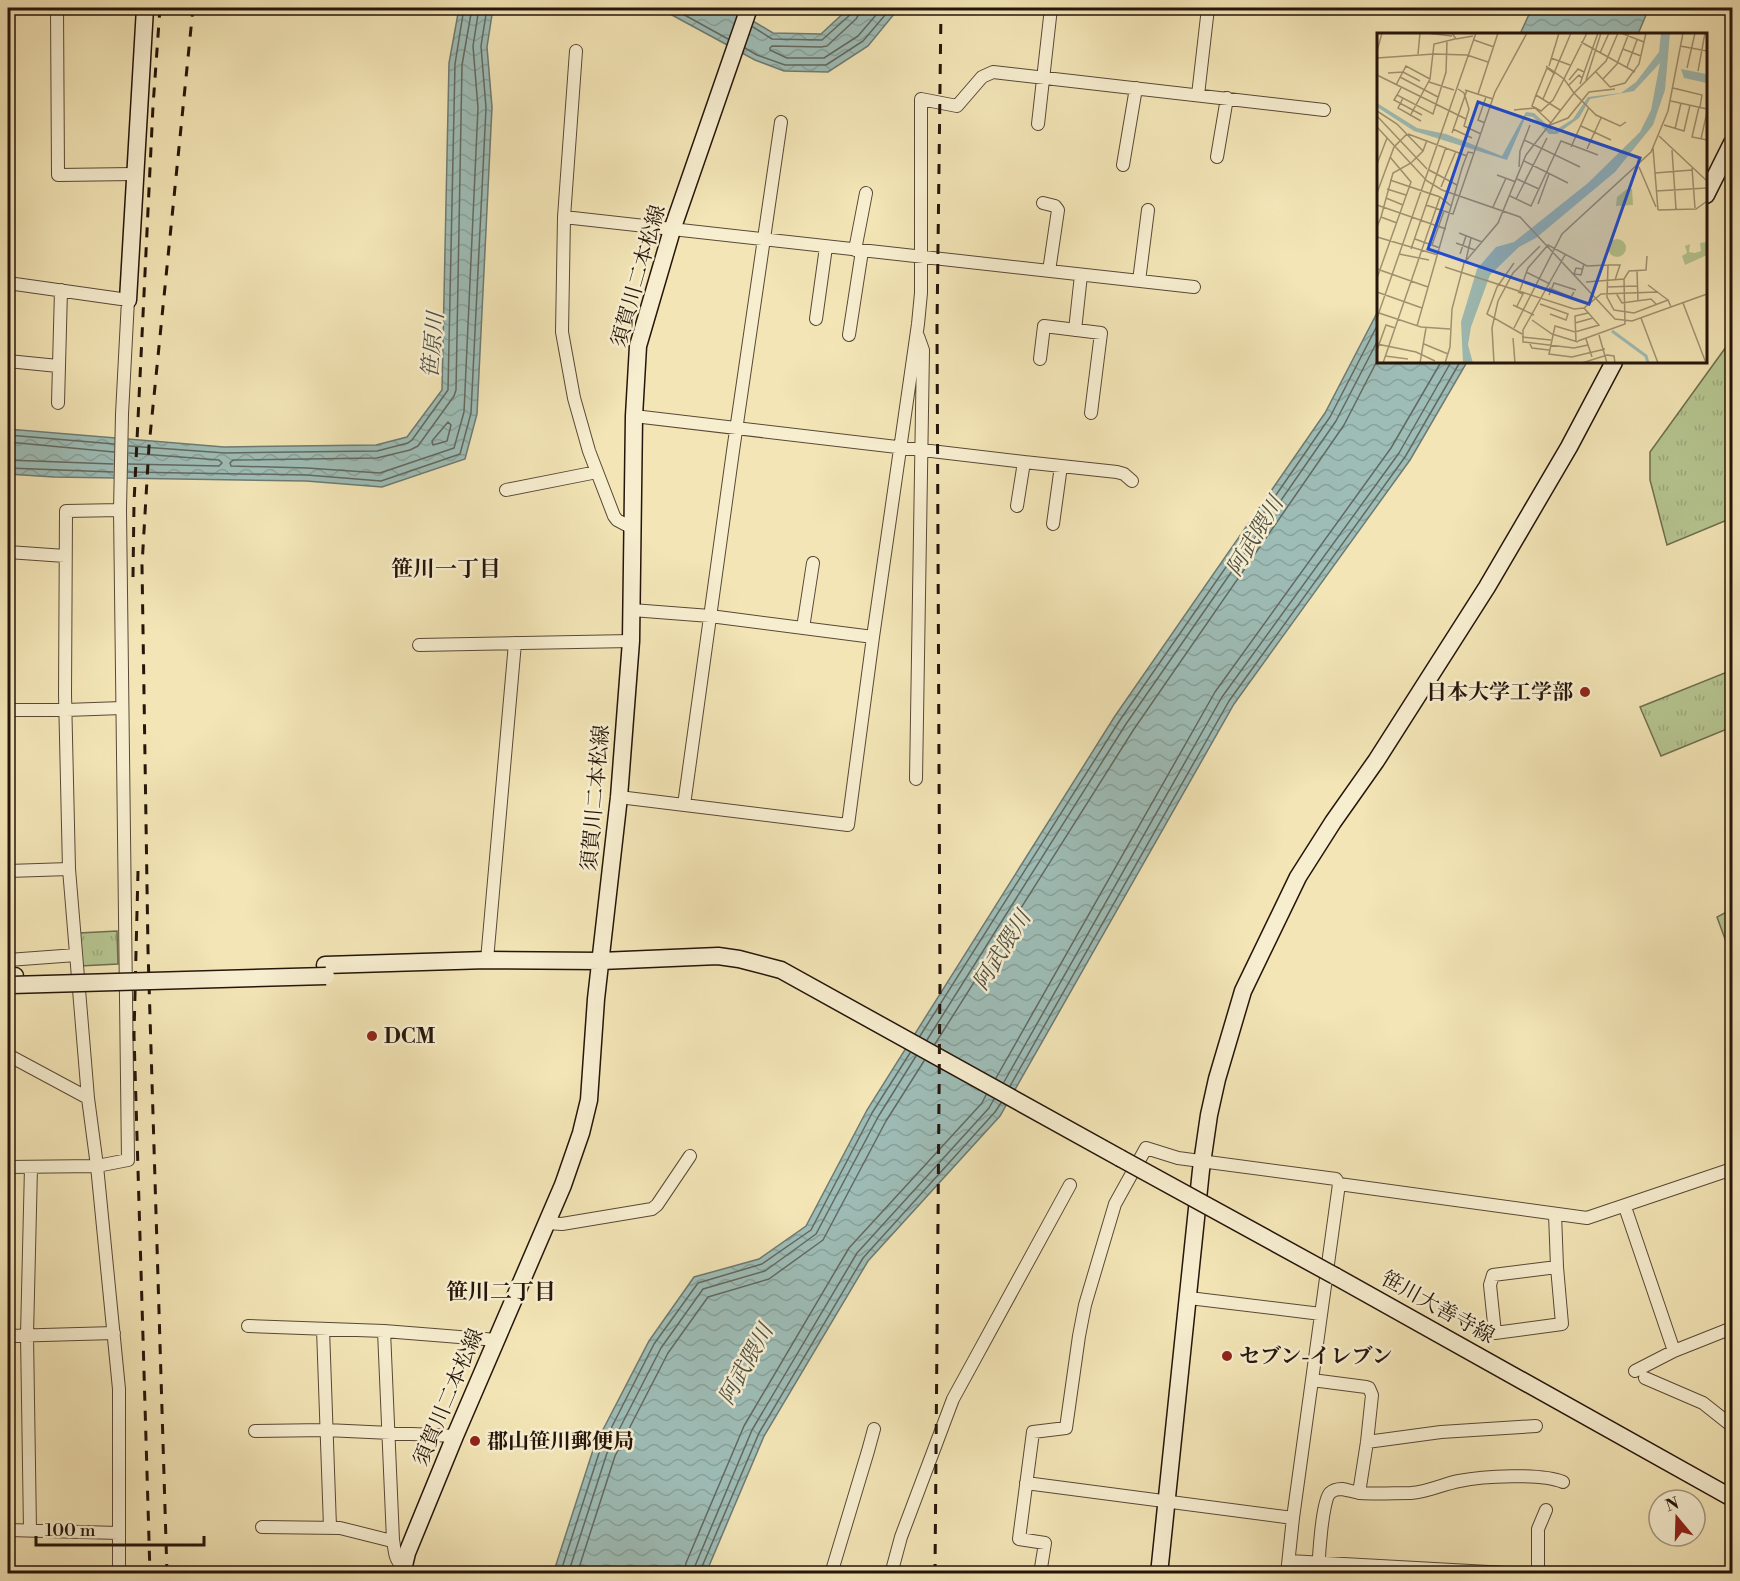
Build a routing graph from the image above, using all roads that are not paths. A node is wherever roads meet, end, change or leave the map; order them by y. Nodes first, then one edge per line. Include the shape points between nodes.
1 (57, 8) edge
2 (145, 8) edge
3 (749, 8) edge
4 (1051, 8) edge
5 (1208, 8) edge
6 (576, 51) dead end
7 (1043, 78) junction
8 (1136, 88) junction
9 (1198, 94) junction
10 (1227, 98) junction
11 (1324, 110) dead end
12 (781, 122) dead end
13 (1038, 124) dead end
14 (1732, 143) edge
15 (1217, 157) dead end
16 (1123, 165) dead end
17 (134, 174) junction
18 (866, 193) dead end
19 (1707, 193) edge
20 (1043, 203) dead end
21 (1148, 210) dead end
22 (564, 217) junction
23 (672, 230) junction
24 (763, 240) junction
25 (826, 247) junction
26 (858, 250) junction
27 (921, 257) junction
28 (1049, 272) junction
29 (1081, 275) junction
30 (1138, 281) junction
31 (8, 284) edge
32 (1194, 287) dead end
33 (61, 290) junction
34 (128, 300) junction
35 (816, 320) dead end
36 (1075, 330) junction
37 (916, 332) junction
38 (849, 335) dead end
39 (1040, 358) dead end
40 (8, 361) edge
41 (1613, 363) edge
42 (58, 366) junction
43 (58, 403) dead end
44 (1091, 412) dead end
45 (634, 416) junction
46 (736, 429) junction
47 (900, 447) junction
48 (920, 450) junction
49 (1024, 462) junction
50 (1061, 466) junction
51 (597, 472) junction
52 (1132, 481) dead end
53 (506, 490) dead end
54 (120, 506) junction
55 (1017, 506) dead end
56 (1053, 524) dead end
57 (634, 529) junction
58 (8, 552) edge
59 (65, 555) junction
60 (813, 563) dead end
61 (632, 610) junction
62 (710, 616) junction
63 (803, 628) junction
64 (873, 637) junction
65 (631, 641) junction
66 (515, 644) junction
67 (419, 645) dead end
68 (122, 708) junction
69 (8, 710) edge
70 (66, 710) junction
71 (916, 779) dead end
72 (619, 797) junction
73 (684, 805) junction
74 (69, 869) junction
75 (8, 871) edge
76 (76, 955) junction
77 (8, 960) edge
78 (488, 960) junction
79 (601, 961) junction
80 (326, 970) junction
81 (10, 980) edge
82 (8, 1055) edge
83 (88, 1098) junction
84 (690, 1156) dead end
85 (1203, 1161) junction
86 (97, 1166) junction
87 (8, 1167) edge
88 (31, 1167) junction
89 (1732, 1169) edge
90 (1339, 1184) junction
91 (1070, 1185) dead end
92 (1625, 1207) junction
93 (1555, 1214) junction
94 (547, 1223) junction
95 (1557, 1267) junction
96 (1189, 1298) junction
97 (1321, 1314) junction
98 (248, 1326) dead end
99 (1732, 1328) edge
100 (322, 1329) junction
101 (384, 1330) junction
102 (114, 1333) junction
103 (27, 1335) junction
104 (8, 1336) edge
105 (497, 1340) junction
106 (1674, 1351) junction
107 (1312, 1380) junction
108 (1536, 1426) dead end
109 (1732, 1426) edge
110 (874, 1429) dead end
111 (326, 1430) junction
112 (255, 1431) dead end
113 (389, 1434) junction
114 (455, 1436) junction
115 (1367, 1442) junction
116 (1563, 1482) dead end
117 (1026, 1484) junction
118 (1359, 1493) junction
119 (1732, 1498) edge
120 (1167, 1501) junction
121 (1546, 1510) dead end
122 (1293, 1518) junction
123 (262, 1527) dead end
124 (330, 1527) junction
125 (8, 1530) edge
126 (30, 1530) junction
127 (119, 1533) junction
128 (393, 1540) junction
129 (1288, 1567) edge
130 (1318, 1568) edge
131 (403, 1570) edge
132 (1387, 1570) edge
133 (119, 1574) edge
134 (831, 1574) edge
135 (891, 1574) edge
136 (1040, 1574) edge
137 (1159, 1574) edge
138 (1525, 1574) edge
139 (1538, 1574) edge

1 - 17 street via 58,176
2 - 17 street
3 - 23 street, 須賀川二本松線
4 - 7 street
5 - 9 street
6 - 22 street
7 - 8 street
7 - 13 street
7 - 27 street via 993,72 982,77 957,106 921,99
8 - 9 street
8 - 16 street
9 - 10 street
10 - 11 street
10 - 15 street
12 - 24 street
14 - 19 street
17 - 34 street
18 - 26 street
20 - 28 street via 1058,210
21 - 30 street
22 - 23 street
22 - 51 street via 562,332 574,398
23 - 24 street
23 - 45 street, 須賀川二本松線 via 638,346
24 - 25 street
24 - 46 street
25 - 26 street
25 - 35 street
26 - 27 street
26 - 38 street
27 - 28 street
27 - 37 street
28 - 29 street
29 - 30 street
29 - 36 street
30 - 32 street
31 - 33 street
33 - 34 street
33 - 42 street
34 - 54 street
36 - 39 street via 1044,326
36 - 44 street via 1101,333
37 - 47 street
37 - 48 street via 923,350
40 - 42 street
41 - 85 street via 1487,587 1298,877 1243,991 1209,1115
42 - 43 street
45 - 46 street
45 - 57 street, 須賀川二本松線
46 - 47 street
46 - 62 street
47 - 48 street
47 - 64 street
48 - 49 street
48 - 71 street
49 - 50 street
49 - 55 street
50 - 52 street via 1117,472
50 - 56 street
51 - 53 street
51 - 57 street via 614,516
54 - 59 street via 66,511
54 - 68 street
57 - 61 street, 須賀川二本松線
58 - 59 street
59 - 70 street
60 - 63 street
61 - 62 street
61 - 65 street, 須賀川二本松線
62 - 63 street
62 - 73 street
63 - 64 street
64 - 73 street via 848,825
65 - 66 street
65 - 72 street, 須賀川二本松線
66 - 67 street
66 - 78 street
68 - 70 street
68 - 86 street via 128,1160
69 - 70 street
70 - 74 street
72 - 73 street
72 - 79 street, 須賀川二本松線
74 - 75 street
74 - 76 street
76 - 77 street
76 - 83 street
78 - 79 street
78 - 80 street
79 - 80 street via 531,969
79 - 94 street, 須賀川二本松線 via 589,1100 575,1152
79 - 119 street, 笹川大善寺線, bridge via 718,956 781,970
80 - 81 street, bridge
82 - 83 street
83 - 86 street
84 - 94 street via 652,1209
85 - 90 street via 1336,1179
85 - 96 street
85 - 117 street via 1146,1148 1120,1193 1085,1305 1066,1428 1033,1432
86 - 88 street
86 - 102 street
87 - 88 street
88 - 103 street
89 - 92 street
90 - 93 street
90 - 97 street
91 - 135 street via 952,1399
92 - 93 street via 1587,1218
92 - 106 street
93 - 95 street
94 - 105 street, 須賀川二本松線
95 - 95 street via 1562,1324 1495,1333 1490,1285 1493,1275
96 - 97 street
96 - 120 street
97 - 107 street
98 - 100 street
99 - 106 street
100 - 101 street
100 - 111 street
101 - 105 street
101 - 113 street
102 - 103 street
102 - 127 street via 119,1389
103 - 104 street
103 - 126 street
105 - 114 street, 須賀川二本松線
106 - 109 street via 1640,1374 1703,1403
107 - 115 street via 1369,1388 1372,1395
107 - 122 street
108 - 115 street
110 - 134 street
111 - 112 street
111 - 113 street
111 - 124 street
113 - 114 street
113 - 128 street
114 - 131 street, 須賀川二本松線
115 - 118 street
116 - 118 street via 1548,1477 1474,1479 1422,1492
117 - 120 street
117 - 136 street via 1019,1539 1045,1543
118 - 130 street via 1338,1489 1328,1495
120 - 122 street
120 - 137 street
121 - 139 street via 1538,1529
122 - 129 street
123 - 124 street
124 - 128 street
125 - 126 street
126 - 127 street
127 - 133 street
128 - 131 street via 395,1558
129 - 130 street
130 - 132 street
132 - 138 street

